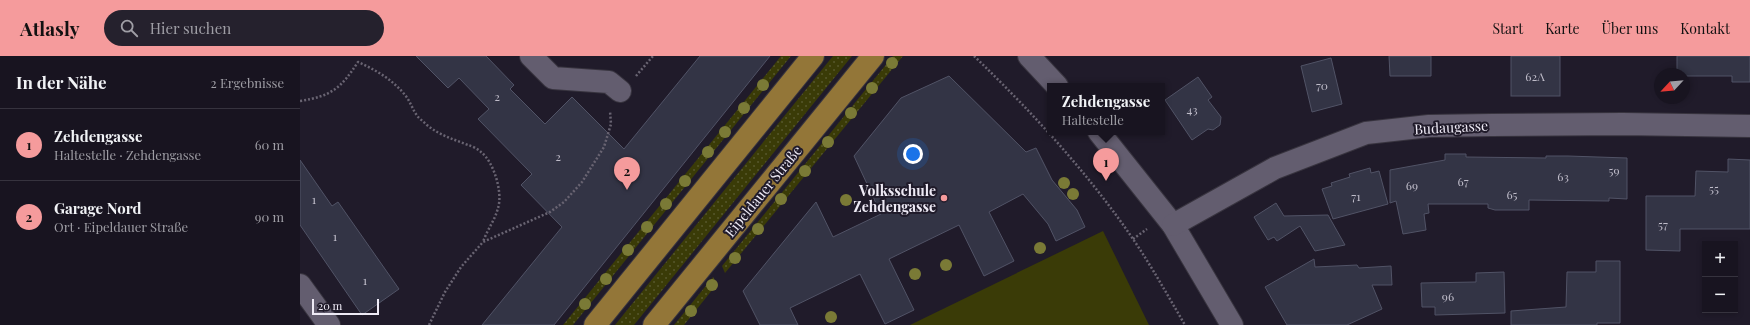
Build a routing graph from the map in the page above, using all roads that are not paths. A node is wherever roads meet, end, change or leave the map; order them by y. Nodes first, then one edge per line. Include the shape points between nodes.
1 (531, 56) edge
2 (813, 56) edge
3 (873, 56) edge
4 (1029, 56) edge
5 (1054, 83) edge
6 (620, 91) road end
7 (1750, 126) edge
8 (1101, 135) edge
9 (1173, 225) junction
10 (300, 285) edge
11 (328, 325) edge
12 (595, 325) edge
13 (654, 325) edge
14 (1232, 325) edge

1 - 6 street via 553,78 610,82
2 - 12 main road
3 - 13 main road, Eipeldauer Straße
4 - 5 street
7 - 9 street, Budaugasse via 1429,126 1366,133 1275,168
8 - 9 street
9 - 14 street
10 - 11 street

